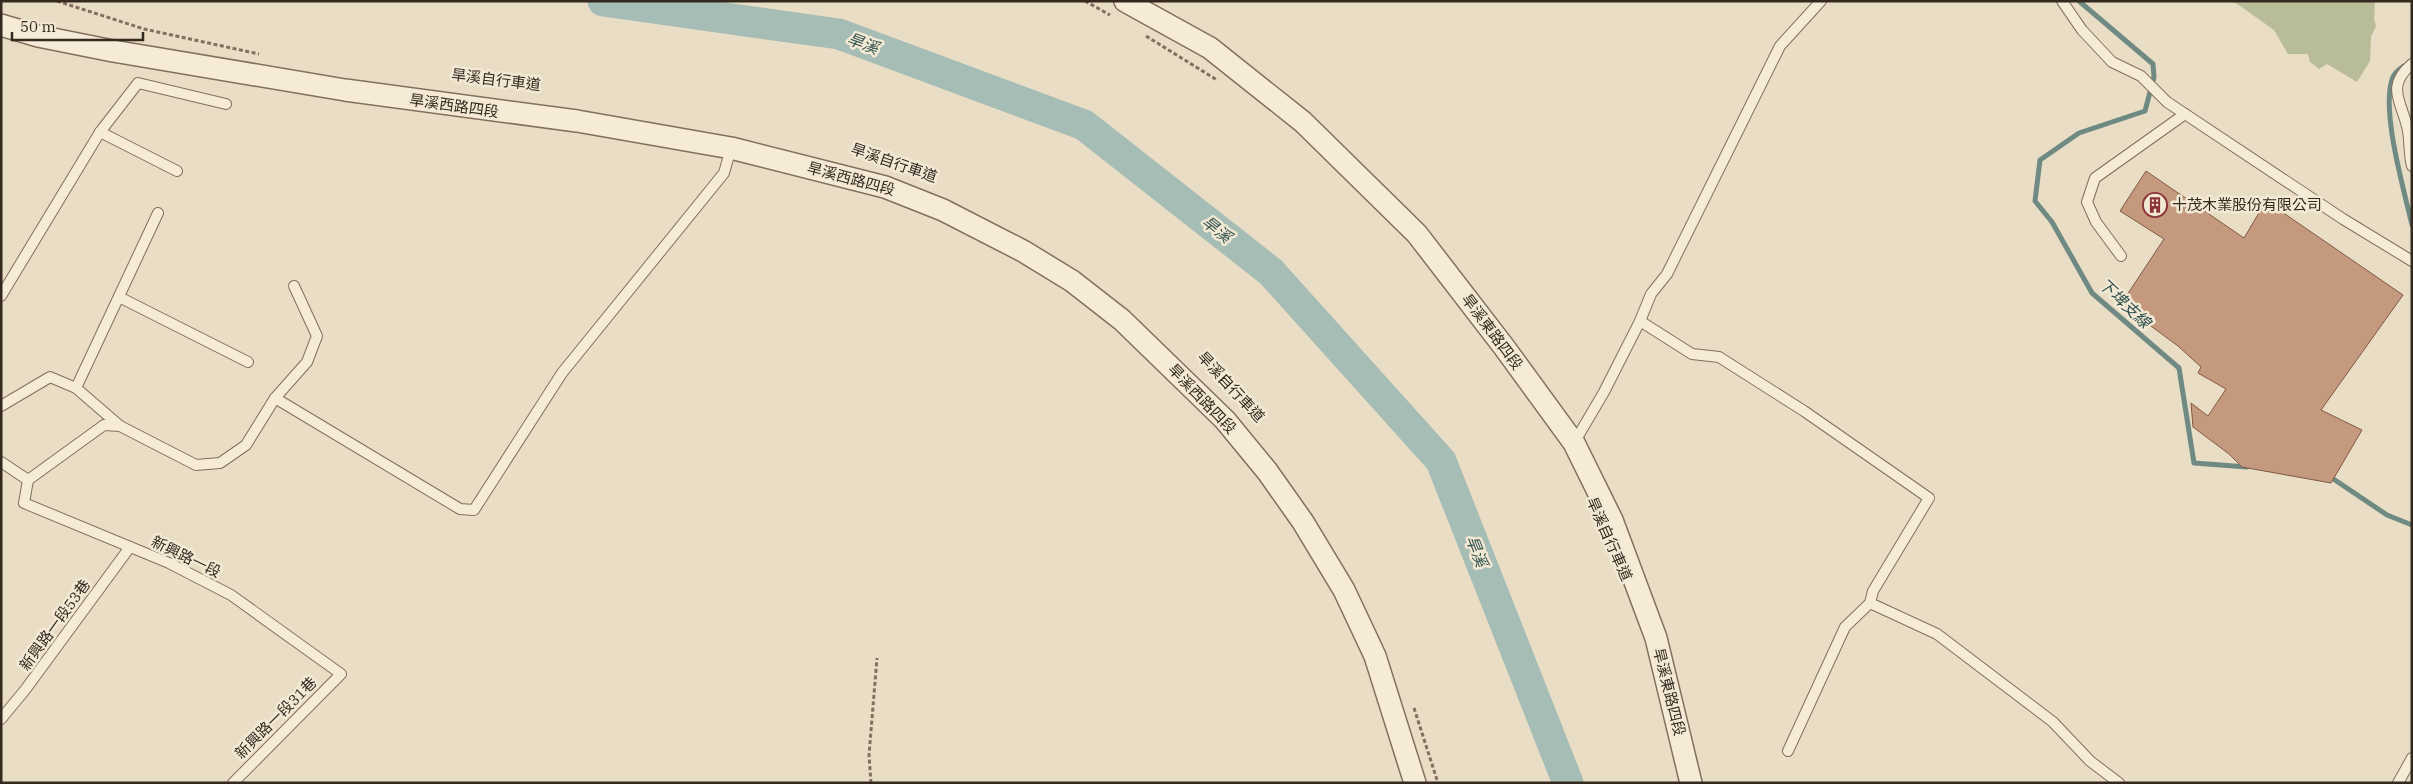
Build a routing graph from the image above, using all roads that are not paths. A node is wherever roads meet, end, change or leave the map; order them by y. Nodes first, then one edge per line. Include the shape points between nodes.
1 (1821, 1) edge
2 (2062, 1) edge
3 (1121, 10) edge
4 (1, 24) edge
5 (2412, 64) edge
6 (226, 104) dead end
7 (2185, 114) junction
8 (100, 132) junction
9 (731, 148) junction
10 (2412, 166) edge
11 (177, 170) dead end
12 (158, 213) dead end
13 (2121, 256) dead end
14 (2412, 262) edge
15 (294, 286) dead end
16 (1, 296) edge
17 (119, 297) junction
18 (1640, 321) junction
19 (248, 362) dead end
20 (76, 388) junction
21 (275, 398) junction
22 (1, 406) edge
23 (120, 426) junction
24 (1574, 443) junction
25 (1, 462) edge
26 (28, 480) junction
27 (130, 547) junction
28 (1870, 603) junction
29 (341, 674) joint
30 (1, 719) edge
31 (1788, 751) dead end
32 (2412, 758) edge
33 (233, 783) edge
34 (1415, 783) edge
35 (1691, 783) edge
36 (2119, 783) edge
37 (2398, 783) edge

1 - 18 lane via 1780,46 1667,274 1651,294
2 - 7 lane via 2082,30 2112,62 2141,76 2167,102
3 - 24 street, 旱溪東路四段 via 1210,48 1316,135 1417,234
4 - 9 street, 旱溪西路四段 via 38,36 113,51 316,86 577,121
5 - 10 lane via 2400,73 2396,93 2408,130
6 - 8 lane via 138,83
7 - 13 lane via 2095,178 2087,202 2096,222
7 - 14 lane
8 - 11 lane
8 - 16 lane
9 - 21 lane via 724,173 562,373 474,510 460,509
9 - 34 street, 旱溪西路四段 via 885,186 943,210 1023,251 1072,281 1122,320 1225,420 1304,522 1344,590 1375,656
12 - 17 lane
15 - 21 lane via 317,336 307,362
17 - 19 lane
17 - 20 lane
18 - 24 lane
18 - 28 lane via 1692,354 1719,357 1804,411 1929,498 1873,591
20 - 22 lane via 50,377
20 - 23 lane
21 - 23 lane via 246,445 220,463 196,465
23 - 26 lane via 104,425
24 - 35 street, 旱溪東路四段 via 1612,520 1656,638
25 - 26 lane
26 - 27 lane, 新興路一段 via 24,503
27 - 29 lane, 新興路一段 via 231,595
27 - 30 lane, 新興路一段53巷
28 - 31 lane via 1845,627
28 - 36 lane via 1937,634 2053,722 2090,761
29 - 33 lane, 新興路一段31巷
32 - 37 lane

